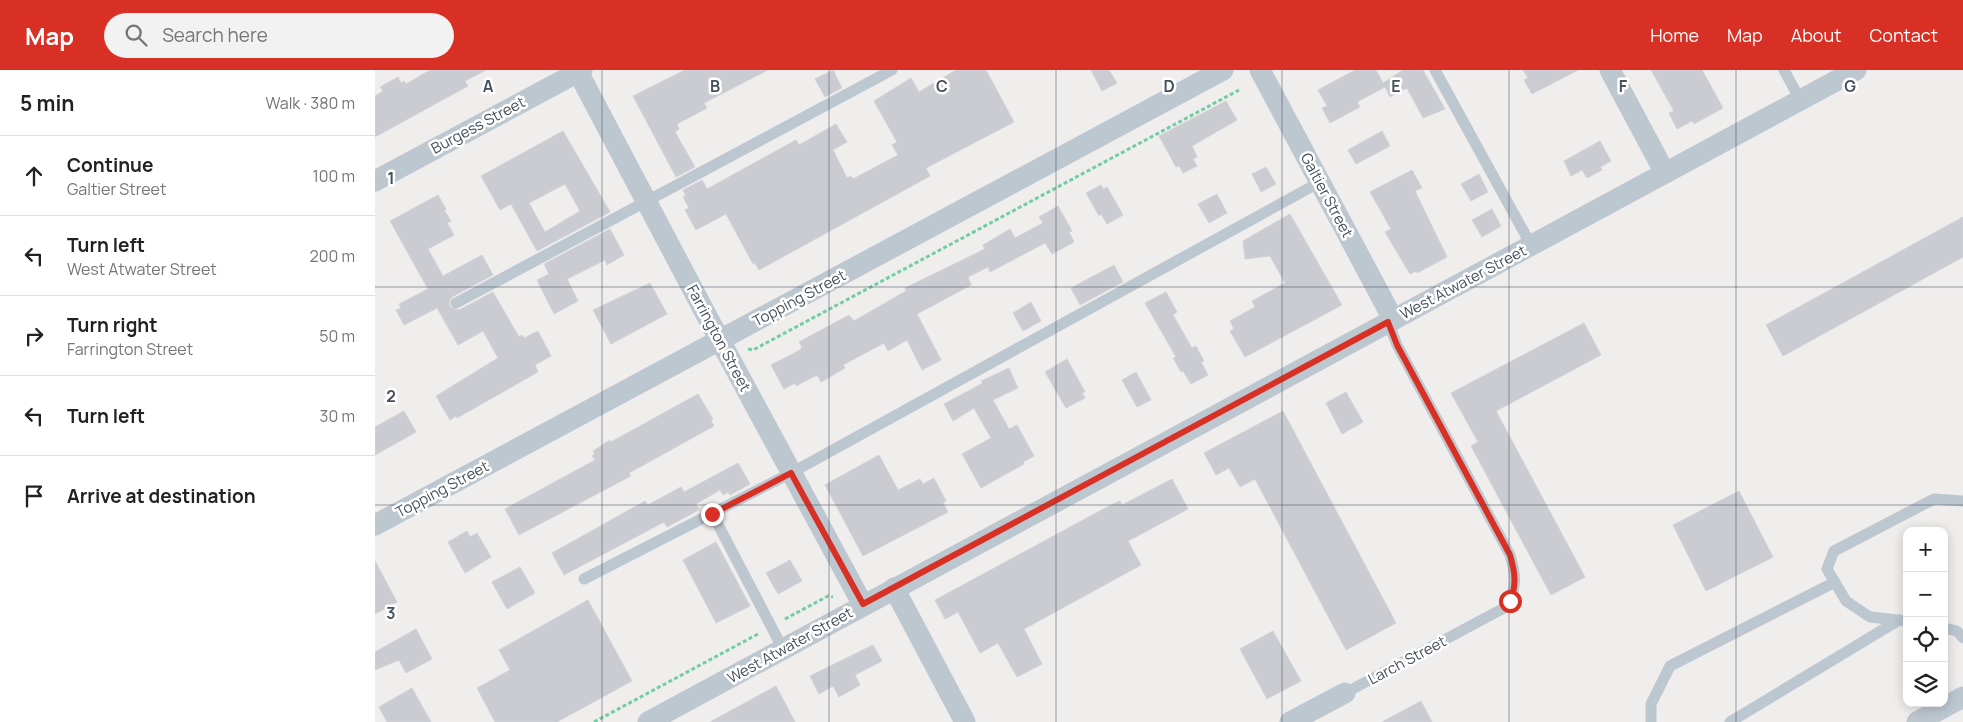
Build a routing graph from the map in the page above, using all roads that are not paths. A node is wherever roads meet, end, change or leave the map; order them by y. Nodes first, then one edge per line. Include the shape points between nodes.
1 (892, 70) edge
2 (1223, 70) edge
3 (1260, 70) edge
4 (1435, 70) edge
5 (1610, 70) edge
6 (1784, 70) edge
7 (1856, 70) edge
8 (579, 71) edge
9 (1800, 100) junction
10 (1665, 173) junction
11 (375, 181) edge
12 (1320, 182) junction
13 (648, 202) junction
14 (1531, 245) junction
15 (456, 303) dead end
16 (1391, 321) junction
17 (720, 340) junction
18 (791, 473) junction
19 (1963, 501) edge
20 (712, 514) junction
21 (375, 525) edge
22 (584, 579) dead end
23 (1835, 582) junction
24 (894, 588) junction
25 (1515, 590) joint
26 (863, 604) junction
27 (1903, 621) edge
28 (1948, 629) edge
29 (1963, 638) edge
30 (783, 648) junction
31 (1345, 693) joint
32 (1963, 697) edge
33 (648, 722) edge
34 (965, 722) edge
35 (1290, 722) edge
36 (1651, 722) edge
37 (1730, 722) edge
38 (1917, 722) edge

1 - 13 lane
2 - 17 street, Topping Street
3 - 12 street, Galtier Street
4 - 14 lane
5 - 10 street
6 - 9 lane
7 - 9 street, West Atwater Street
8 - 11 street, Burgess Street
8 - 13 street, Farrington Street
9 - 10 street, West Atwater Street
10 - 14 street, West Atwater Street
12 - 16 street, Galtier Street
12 - 18 lane
13 - 15 lane
13 - 17 street, Farrington Street
14 - 16 street, West Atwater Street
16 - 24 street, West Atwater Street
16 - 25 lane, Galtier Street via 1397,345 1510,555 1515,571
17 - 18 street, Farrington Street
17 - 21 street, Topping Street
18 - 20 lane
18 - 26 street, Farrington Street
19 - 23 lane via 1934,499 1834,551 1827,569
20 - 22 lane
20 - 30 lane
23 - 27 lane via 1846,601 1870,617
23 - 36 lane via 1670,666 1651,704
24 - 26 street, West Atwater Street
24 - 34 street
25 - 31 lane, Larch Street via 1504,608
26 - 30 street, West Atwater Street
27 - 37 lane
28 - 29 lane via 1957,631
30 - 33 street, West Atwater Street
31 - 35 street, Larch Street
32 - 38 street

